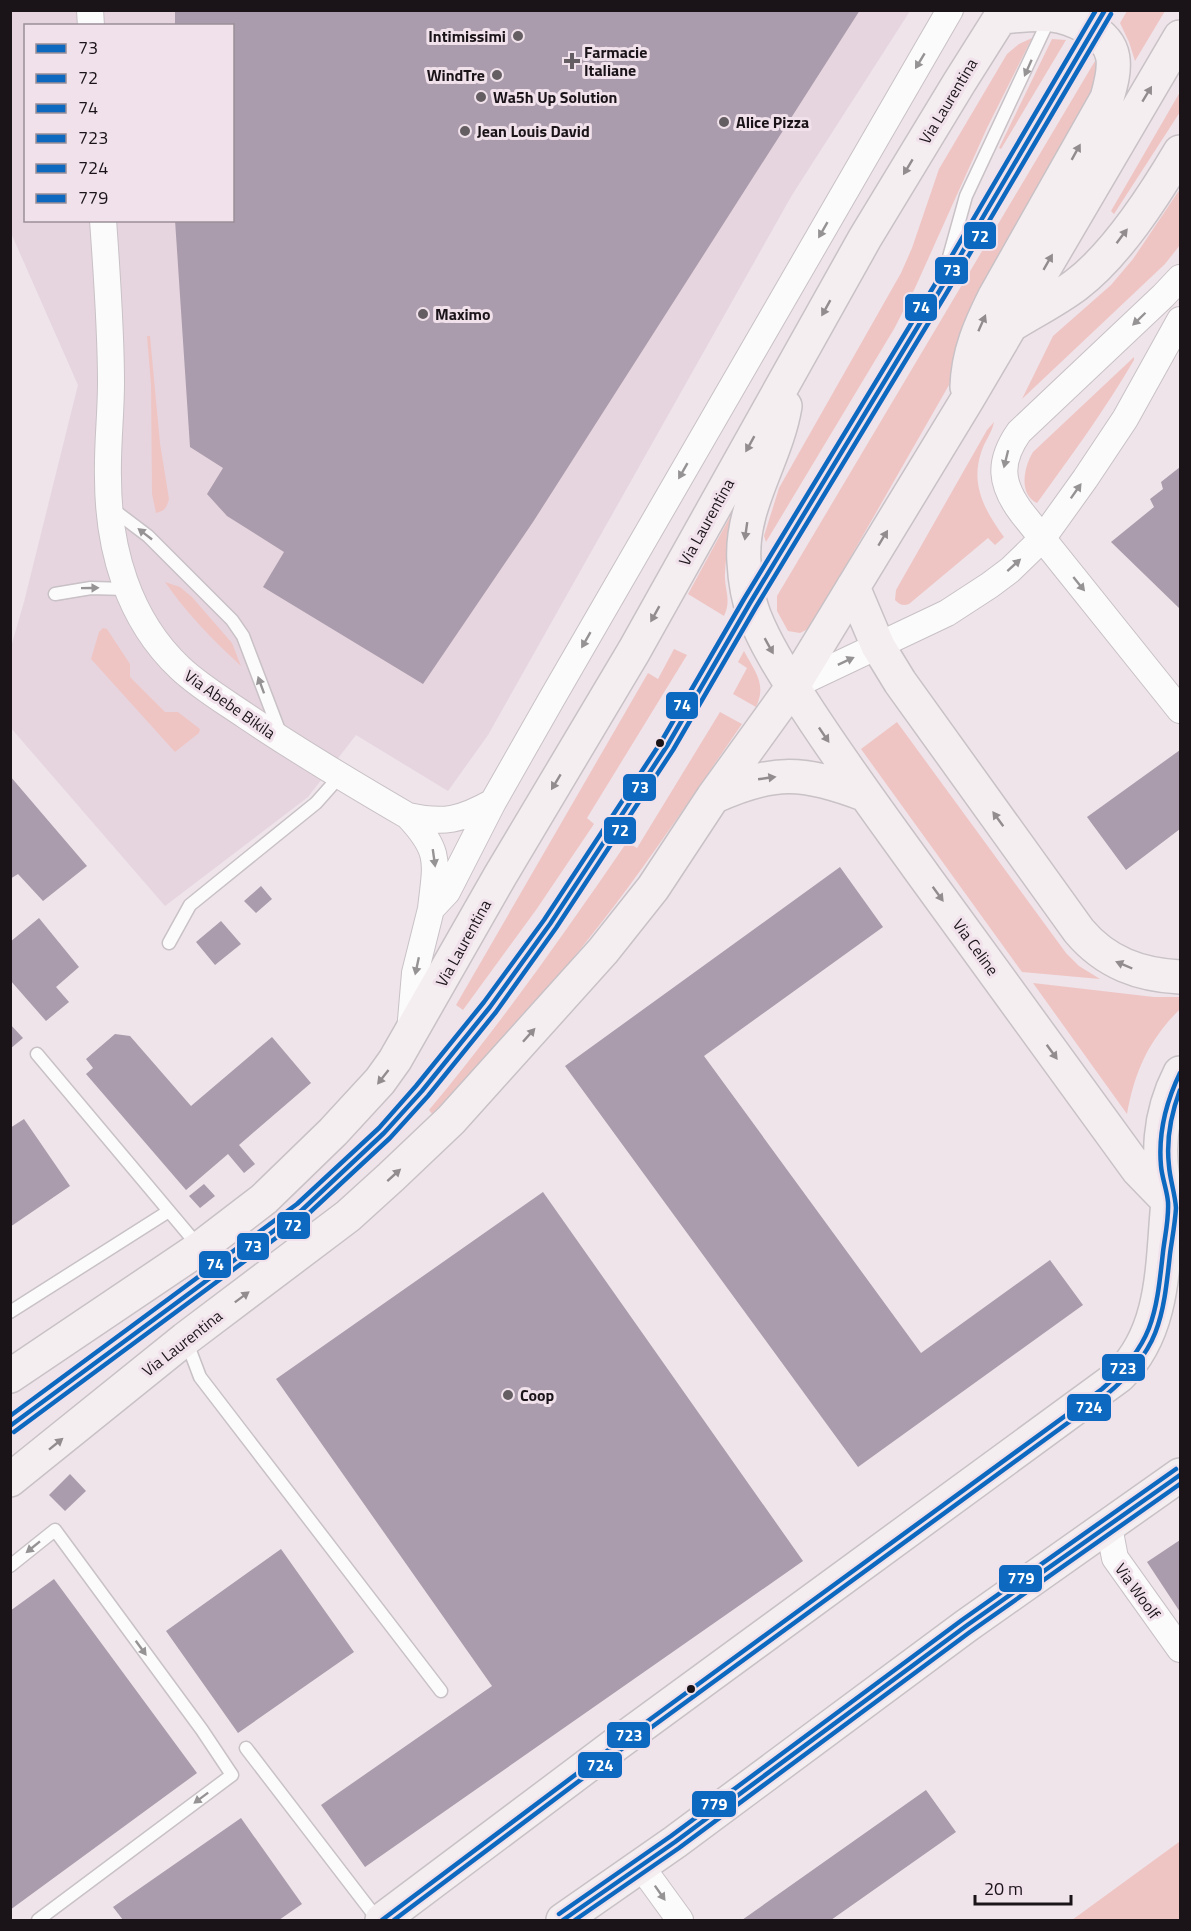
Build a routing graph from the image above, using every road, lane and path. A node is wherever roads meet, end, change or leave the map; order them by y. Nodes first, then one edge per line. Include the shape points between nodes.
1 (950, 10) edge
2 (1052, 13) edge
3 (1003, 14) edge
4 (1100, 20) edge
5 (1180, 37) edge
6 (1180, 152) edge
7 (103, 222) edge
8 (1180, 278) edge
9 (940, 290) junction
10 (1180, 320) edge
11 (1012, 325) junction
12 (789, 374) junction
13 (967, 400) junction
14 (109, 507) junction
15 (1042, 539) junction
16 (853, 588) junction
17 (126, 589) junction
18 (55, 594) dead end
19 (750, 603) junction
20 (878, 646) junction
21 (793, 686) junction
22 (1180, 710) edge
23 (282, 740) junction
24 (340, 776) junction
25 (866, 795) junction
26 (712, 797) junction
27 (493, 802) junction
28 (408, 816) junction
29 (431, 909) junction
30 (170, 943) dead end
31 (1180, 977) edge
32 (410, 1036) junction
33 (37, 1054) dead end
34 (1180, 1072) edge
35 (169, 1211) junction
36 (1174, 1215) edge
37 (200, 1248) junction
38 (10, 1312) edge
39 (185, 1339) junction
40 (10, 1376) edge
41 (10, 1426) edge
42 (1180, 1475) edge
43 (10, 1480) edge
44 (1109, 1527) junction
45 (10, 1566) edge
46 (1180, 1648) edge
47 (441, 1691) dead end
48 (246, 1748) dead end
49 (640, 1865) junction
50 (38, 1920) edge
51 (380, 1920) edge
52 (563, 1920) edge
53 (680, 1920) edge

1 -> 27 street, Via Laurentina
2 - 3 street
2 - 4 street via 1072,19
2 -> 9 lane, Via Laurentina via 966,196
3 -> 12 street, Via Laurentina via 865,238
4 - 9 lane, Via Laurentina
13 -> 4 street via 969,362 982,323 1107,98 1113,53
11 -> 5 street, Via Laurentina
11 -> 6 street via 1077,284 1104,259
7 - 14 street, Via Abebe Bikila via 110,328
8 -> 15 street via 1024,427 1009,449 1004,470 1007,488
9 - 19 lane, Via Laurentina
15 -> 10 street, Via Laurentina via 1125,419
11 - 13 street, Via Laurentina
12 -> 19 street, Via Celine via 784,415 745,531 744,563
12 -> 32 street, Via Laurentina
16 -> 13 street, Via Laurentina
14 - 17 street, Via Abebe Bikila
23 -> 14 lane via 243,636 232,620 148,536
20 -> 15 street, Via Laurentina via 968,601 1010,570
15 -> 22 street
16 - 20 street
16 - 21 street, Via Laurentina
18 -> 17 lane via 76,589
17 - 23 street, Via Abebe Bikila via 159,644 181,669
19 -> 21 street, Via Celine
19 - 41 lane, Via Laurentina via 667,746 550,924 490,1007 414,1100 302,1210
21 -> 20 street, Via Laurentina
31 -> 20 street via 1151,974 1119,964 1087,940 908,694
21 -> 25 street, Via Celine
21 - 26 street, Via Laurentina
23 - 24 street, Via Abebe Bikila
24 - 28 street, Via Abebe Bikila
24 - 30 lane via 316,803 190,905
26 -> 25 street via 757,779 784,776 828,782
25 -> 36 street, Via Celine
39 -> 26 street, Via Laurentina via 348,1216 451,1120 603,951 652,888
27 - 28 street via 462,818 444,821
27 - 29 street, Via Laurentina via 447,892
28 -> 29 street, Via Abebe Bikila via 423,831 435,856
29 -> 32 street, Via Laurentina via 415,973
32 -> 37 street, Via Laurentina via 380,1081 310,1155 264,1199
33 - 35 lane
34 - 36 street via 1167,1104 1160,1142 1160,1162
35 - 37 lane
35 - 38 lane
36 - 51 street via 1153,1322 1134,1360 1119,1376
37 - 40 street, Via Laurentina
43 -> 39 street, Via Laurentina
39 - 47 lane via 200,1377
42 - 44 street
44 - 46 street, Via Woolf via 1115,1558
44 - 49 street via 966,1626
45 - 50 lane via 55,1530 232,1775
48 - 51 lane
49 - 52 street
49 -> 53 street

